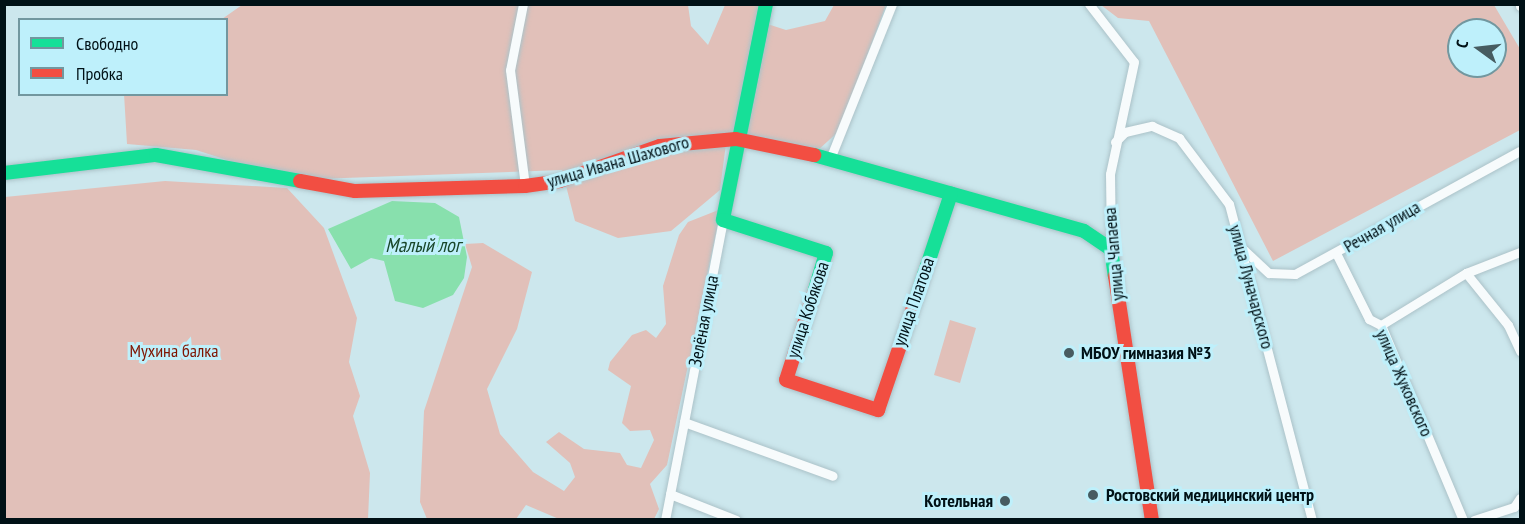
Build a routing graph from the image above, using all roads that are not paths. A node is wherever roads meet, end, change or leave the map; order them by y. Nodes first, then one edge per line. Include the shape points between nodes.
1 (523, 4) edge
2 (766, 4) edge
3 (892, 4) edge
4 (1089, 4) edge
5 (736, 139) junction
6 (1115, 142) junction
7 (1521, 151) edge
8 (830, 159) junction
9 (4, 174) edge
10 (525, 186) junction
11 (951, 194) junction
12 (723, 220) junction
13 (1111, 249) junction
14 (1244, 250) junction
15 (1521, 252) edge
16 (1336, 253) junction
17 (1466, 273) junction
18 (1381, 325) junction
19 (1521, 351) edge
20 (878, 410) joint
21 (684, 422) junction
22 (833, 476) dead end
23 (670, 495) junction
24 (1521, 498) edge
25 (1517, 510) edge
26 (665, 519) edge
27 (736, 519) edge
28 (1152, 519) edge
29 (1312, 519) edge
30 (1463, 519) edge
31 (1474, 519) edge

1 - 10 street via 510,70
2 - 5 main road
3 - 8 street
4 - 6 street, улица Чапаева via 1134,62
5 - 8 main road, улица Ивана Шахового
5 - 10 main road, улица Ивана Шахового via 660,146 560,181
5 - 12 main road
6 - 13 street, улица Чапаева
6 - 14 street, улица Луначарского via 1125,132 1152,126 1179,138 1229,204
7 - 16 street, Речная улица
8 - 11 main road, улица Ивана Шахового
9 - 10 main road, улица Ивана Шахового via 156,155 355,191
11 - 13 main road, улица Ивана Шахового via 1084,231
11 - 20 main road, улица Платова
12 - 20 main road, улица Кобякова via 826,253 786,380
12 - 21 street, Зелёная улица
13 - 28 main road, улица Чапаева
14 - 16 street, Речная улица via 1269,273 1294,274
14 - 29 street, улица Луначарского
15 - 17 street
16 - 18 street, улица Жуковского via 1370,319
17 - 18 street
17 - 19 street via 1508,325
18 - 30 street, улица Жуковского
21 - 22 street
21 - 23 street, Зелёная улица
23 - 26 street, Зелёная улица
23 - 27 street
24 - 25 street
25 - 31 street

